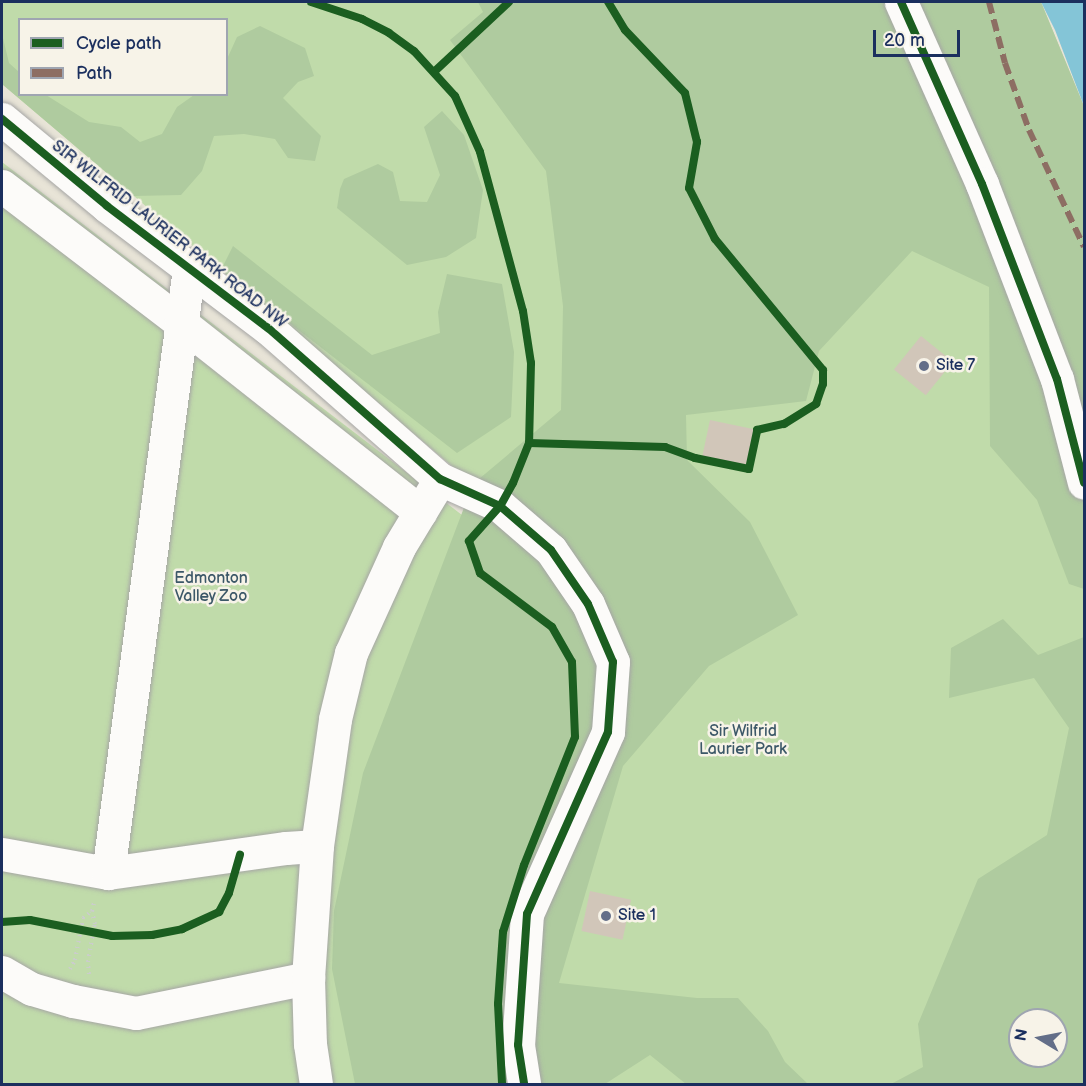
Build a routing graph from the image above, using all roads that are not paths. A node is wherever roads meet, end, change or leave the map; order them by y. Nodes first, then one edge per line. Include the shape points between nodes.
1 (901, 2) edge
2 (2, 119) edge
3 (2, 186) edge
4 (189, 268) junction
5 (181, 323) junction
6 (440, 479) junction
7 (1084, 483) edge
8 (420, 513) junction
9 (317, 846) junction
10 (2, 854) edge
11 (108, 873) junction
12 (2, 972) edge
13 (308, 978) junction
14 (316, 1084) edge
15 (524, 1084) edge

1 - 7 street via 982,184 1053,368
2 - 4 street, SIR WILFRID LAURIER PARK ROAD NW
3 - 5 street
4 - 5 street
4 - 6 street, SIR WILFRID LAURIER PARK ROAD NW via 268,328
5 - 8 street
5 - 11 street
6 - 8 street
6 - 15 street, SIR WILFRID LAURIER PARK ROAD NW via 500,506 551,550 588,604 613,663 609,732 527,914 518,1045
8 - 9 street via 399,547 351,653 335,719
9 - 11 street
9 - 13 street
10 - 11 street
12 - 13 street via 32,989 136,1012
13 - 14 street

